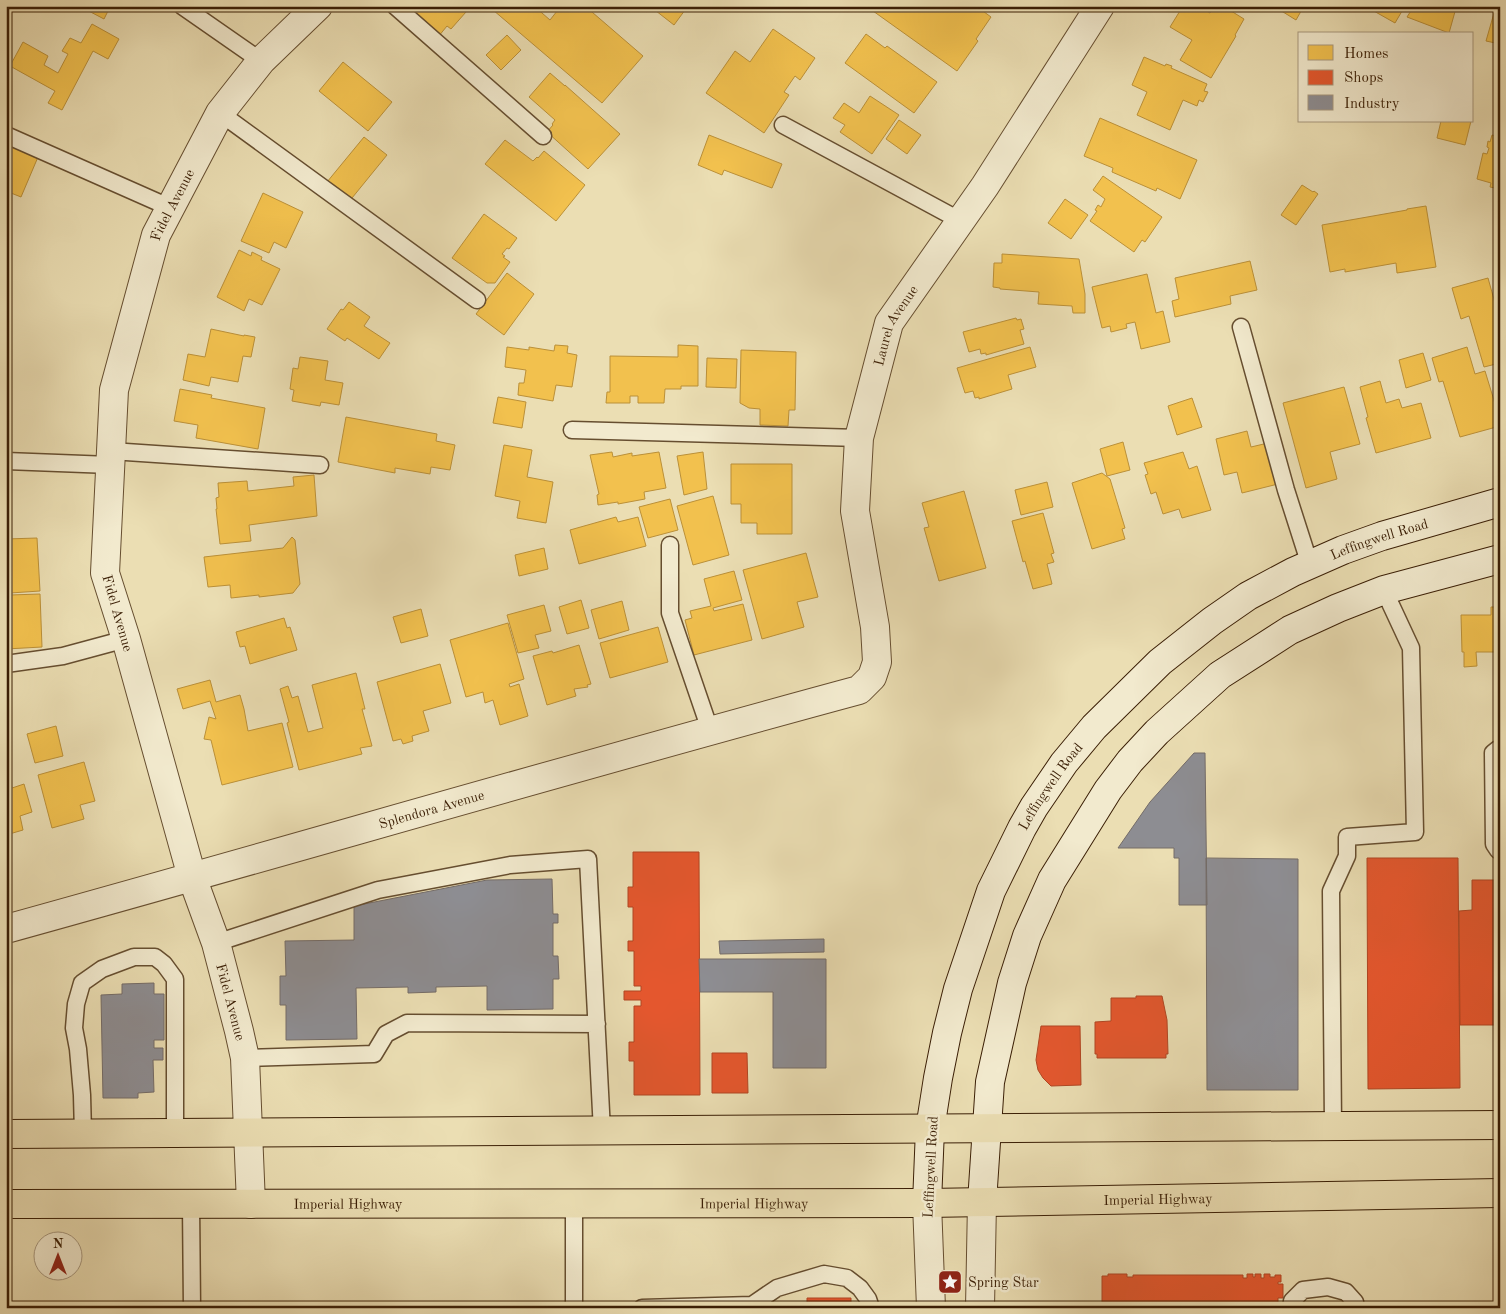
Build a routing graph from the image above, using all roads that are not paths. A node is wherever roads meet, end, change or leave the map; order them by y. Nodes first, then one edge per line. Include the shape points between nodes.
1 (182, 6) edge
2 (318, 6) edge
3 (395, 6) edge
4 (1100, 6) edge
5 (261, 60) junction
6 (220, 113) junction
7 (784, 126) dead end
8 (6, 135) edge
9 (543, 136) dead end
10 (171, 208) junction
11 (961, 221) junction
12 (477, 300) dead end
13 (1241, 327) dead end
14 (572, 430) dead end
15 (859, 438) junction
16 (111, 458) junction
17 (6, 461) edge
18 (320, 465) dead end
19 (1500, 502) edge
20 (670, 545) dead end
21 (1500, 559) edge
22 (1310, 565) junction
23 (1384, 590) junction
24 (126, 639) junction
25 (6, 664) edge
26 (859, 690) joint
27 (710, 730) junction
28 (1500, 749) edge
29 (1500, 850) edge
30 (192, 877) junction
31 (6, 929) edge
32 (216, 943) junction
33 (597, 1024) junction
34 (245, 1058) junction
35 (1500, 1125) edge
36 (1334, 1126) junction
37 (930, 1129) junction
38 (987, 1129) junction
39 (602, 1131) junction
40 (6, 1134) edge
41 (83, 1134) junction
42 (175, 1134) junction
43 (249, 1134) junction
44 (1500, 1193) edge
45 (982, 1202) junction
46 (927, 1203) junction
47 (6, 1204) edge
48 (191, 1204) junction
49 (251, 1204) junction
50 (574, 1204) junction
51 (699, 1307) edge
52 (752, 1307) edge
53 (192, 1308) edge
54 (574, 1308) edge
55 (642, 1308) edge
56 (871, 1308) edge
57 (931, 1308) edge
58 (980, 1308) edge
59 (1292, 1308) edge
60 (1356, 1308) edge

1 - 5 lane
2 - 5 street, Fidel Avenue
3 - 9 lane
4 - 11 street, Laurel Avenue
5 - 6 street, Fidel Avenue
6 - 10 street, Fidel Avenue
6 - 12 lane
7 - 11 lane
8 - 10 lane
10 - 16 street, Fidel Avenue via 156,235 114,390
11 - 15 street, Laurel Avenue via 889,323
13 - 22 lane
14 - 15 lane
15 - 26 street, Laurel Avenue via 855,511 875,627 877,662 872,677
16 - 17 lane
16 - 18 lane
16 - 24 street, Fidel Avenue via 105,573
19 - 22 street, Leffingwell Road via 1382,536
20 - 27 lane via 670,613
21 - 23 street
22 - 37 street, Leffingwell Road via 1248,596 1160,662 1094,727 1044,792 1022,828 980,920 947,1033
23 - 36 lane via 1411,648 1416,832 1347,837 1347,856 1331,891
23 - 38 street via 1290,630 1220,675 1157,732 1108,790 1052,880 1027,936 1012,983 990,1082
24 - 25 lane via 63,656
24 - 30 street, Fidel Avenue
26 - 27 street, Splendora Avenue
27 - 30 street, Splendora Avenue
28 - 29 lane via 1494,753 1494,844
30 - 31 street, Splendora Avenue
30 - 32 street, Fidel Avenue
32 - 33 lane via 378,890 510,865 588,859
32 - 34 street, Fidel Avenue
33 - 34 lane via 407,1023 386,1034 374,1054
33 - 39 lane
34 - 43 street, Fidel Avenue
35 - 36 main road
36 - 38 main road
37 - 38 main road
37 - 39 main road
37 - 46 street, Leffingwell Road
38 - 45 street
39 - 43 main road
40 - 41 main road
41 - 42 main road
41 - 42 lane via 74,1028 82,983 102,969 134,956 155,958 175,978
42 - 43 main road
43 - 49 street, Fidel Avenue
44 - 45 main road, Imperial Highway
45 - 46 main road, Imperial Highway
45 - 58 street
46 - 50 main road, Imperial Highway
46 - 57 street, Leffingwell Road
47 - 48 main road, Imperial Highway
48 - 49 main road, Imperial Highway
48 - 53 lane
49 - 50 main road, Imperial Highway
50 - 54 lane
51 - 52 lane
51 - 55 lane
52 - 56 lane via 777,1288 824,1274 847,1278 860,1288
59 - 60 lane via 1292,1301 1303,1290 1328,1287 1346,1292

